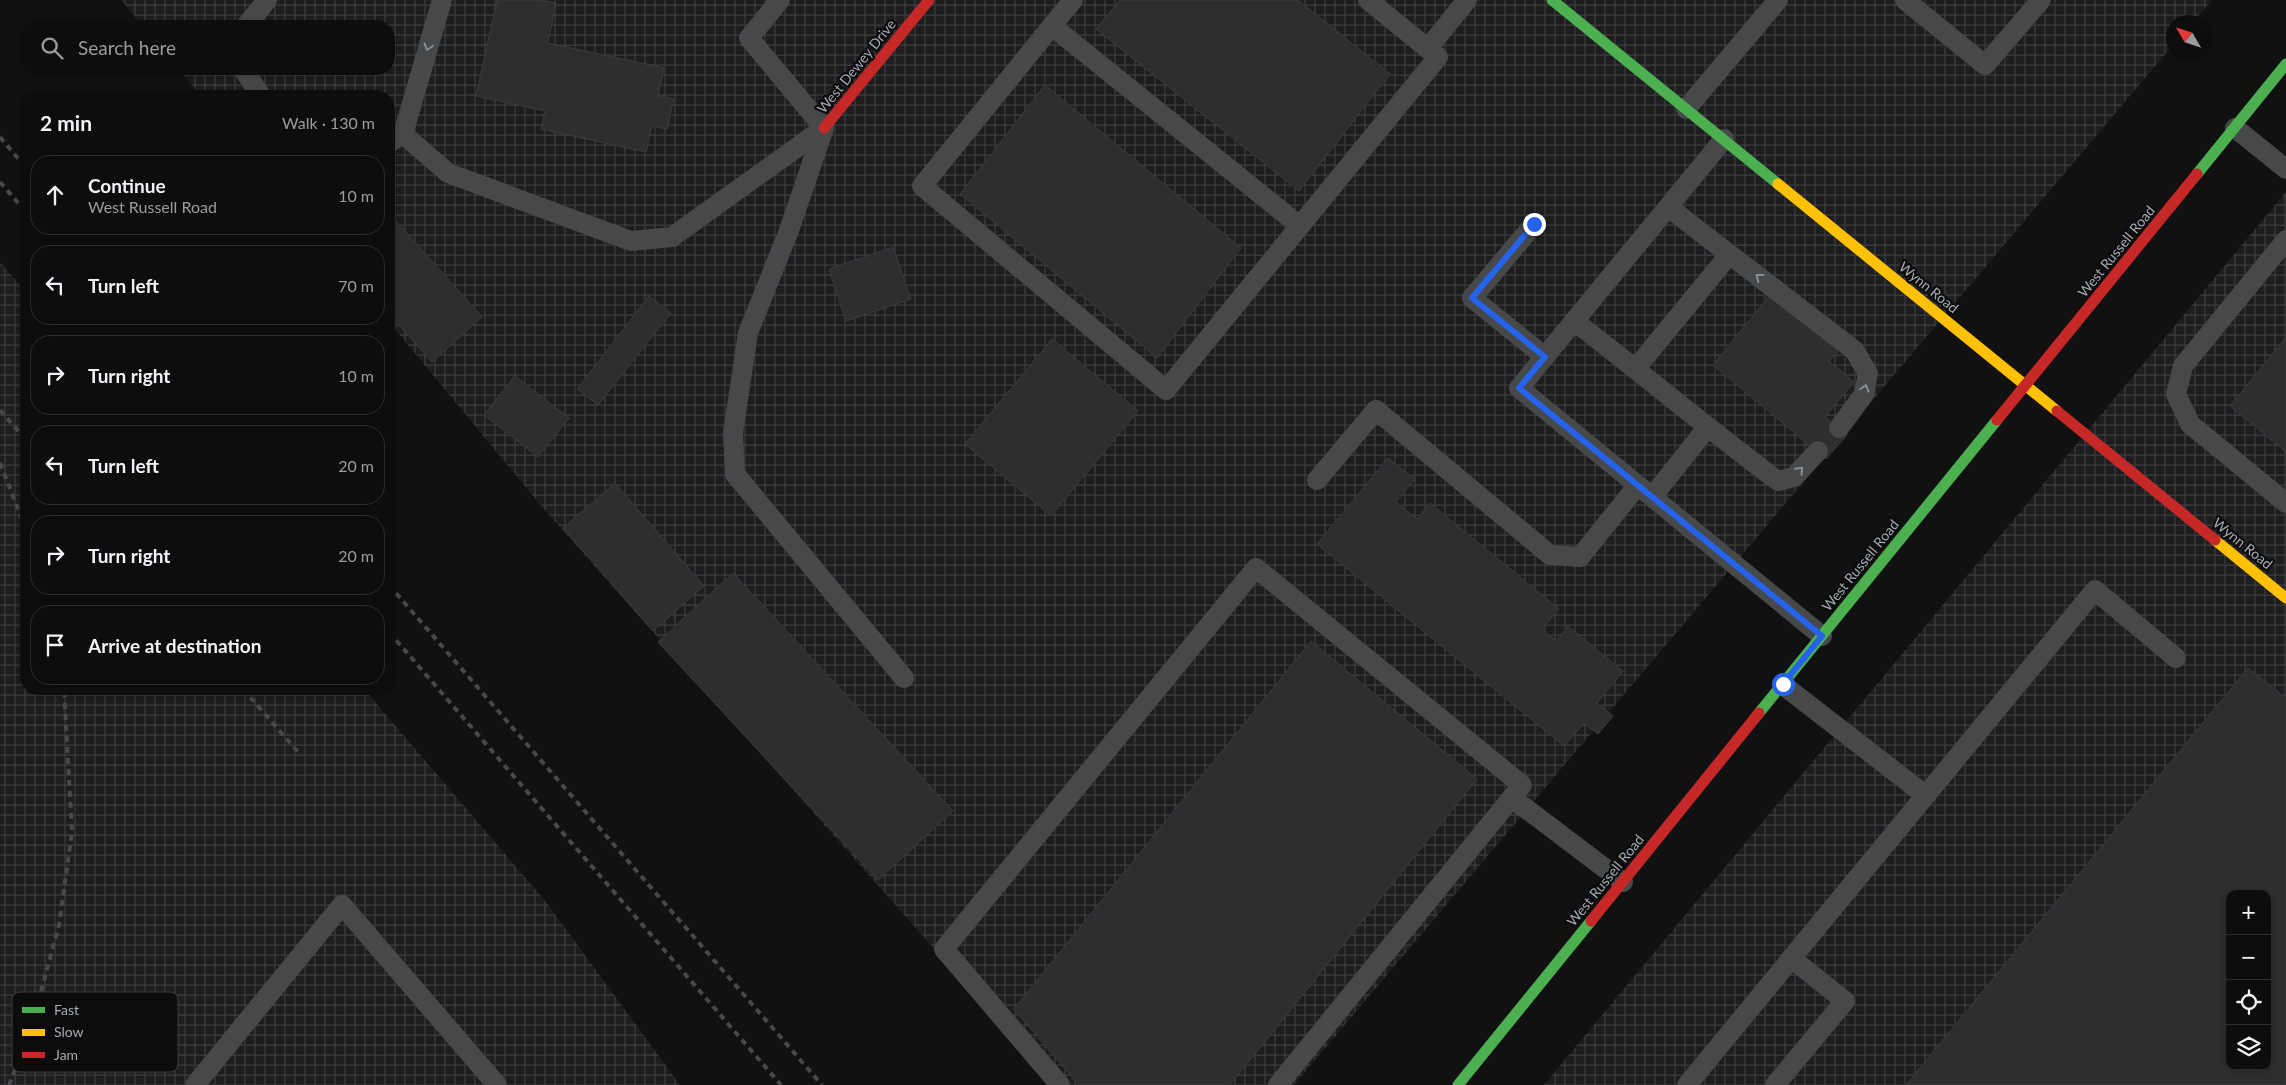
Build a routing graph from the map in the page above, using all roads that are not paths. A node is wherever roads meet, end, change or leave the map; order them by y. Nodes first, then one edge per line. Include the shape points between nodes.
1 (267, 0) edge
2 (442, 0) edge
3 (780, 0) edge
4 (929, 0) edge
5 (1368, 0) edge
6 (1467, 0) edge
7 (1778, 0) edge
8 (1905, 0) edge
9 (2041, 0) edge
10 (1555, 1) edge
11 (1064, 3) edge
12 (251, 20) edge
13 (1052, 26) junction
14 (1428, 48) junction
15 (2286, 64) edge
16 (247, 75) edge
17 (257, 90) edge
18 (1686, 109) junction
19 (824, 128) junction
20 (2235, 128) junction
21 (396, 139) edge
22 (1724, 140) junction
23 (2286, 169) edge
24 (1668, 207) junction
25 (1534, 224) dead end
26 (1300, 226) junction
27 (2286, 240) edge
28 (1730, 255) junction
29 (1574, 321) junction
30 (1545, 357) junction
31 (1636, 368) junction
32 (2026, 385) junction
33 (1707, 428) junction
34 (1839, 428) dead end
35 (1818, 452) dead end
36 (1317, 480) dead end
37 (1645, 491) junction
38 (2286, 503) edge
39 (2286, 598) edge
40 (1822, 636) junction
41 (2176, 658) dead end
42 (904, 678) dead end
43 (1783, 684) junction
44 (1925, 795) junction
45 (1512, 798) junction
46 (1622, 882) junction
47 (1791, 958) junction
48 (195, 1085) edge
49 (497, 1085) edge
50 (1060, 1085) edge
51 (1278, 1085) edge
52 (1458, 1085) edge
53 (1687, 1085) edge
54 (1775, 1085) edge

1 - 12 lane
2 -> 21 lane
3 - 19 lane via 749,38
4 - 19 main road, West Dewey Drive
5 - 14 lane
6 - 14 lane
7 - 18 lane
8 - 9 lane via 1985,65
10 - 18 main road, Wynn Road
11 - 13 lane
13 - 26 lane
13 - 26 lane via 922,186 1166,390
14 - 26 lane via 1438,57
15 - 20 main road, West Russell Road
16 - 17 lane
18 - 22 main road, Wynn Road
19 - 21 lane via 672,237 631,242 448,173
19 - 42 lane via 788,233 748,333 733,433 735,474
20 - 23 lane
20 - 32 main road, West Russell Road
22 - 24 lane
22 - 32 main road, Wynn Road
24 - 28 lane
24 - 29 lane
25 - 30 lane via 1472,298
27 - 38 lane via 2183,366 2176,394 2190,424
28 - 31 lane
34 -> 28 lane via 1864,394 1868,373 1854,350
29 - 30 lane
29 - 31 lane
30 - 37 lane via 1519,388
31 - 33 lane
32 - 39 main road, Wynn Road
32 - 40 main road, West Russell Road
33 -> 35 lane via 1778,481 1794,476
33 - 37 lane
36 - 37 lane via 1376,410 1550,555 1580,557
37 - 40 lane
40 - 43 main road, West Russell Road
41 - 44 lane via 2095,590
43 - 44 lane
43 - 46 main road, West Russell Road
44 - 47 lane
45 - 46 lane
45 - 50 lane via 1522,785 1256,568 944,949
45 - 51 lane
46 - 52 main road, West Russell Road
47 - 53 lane
47 - 54 lane via 1845,1001
48 - 49 lane via 342,905

